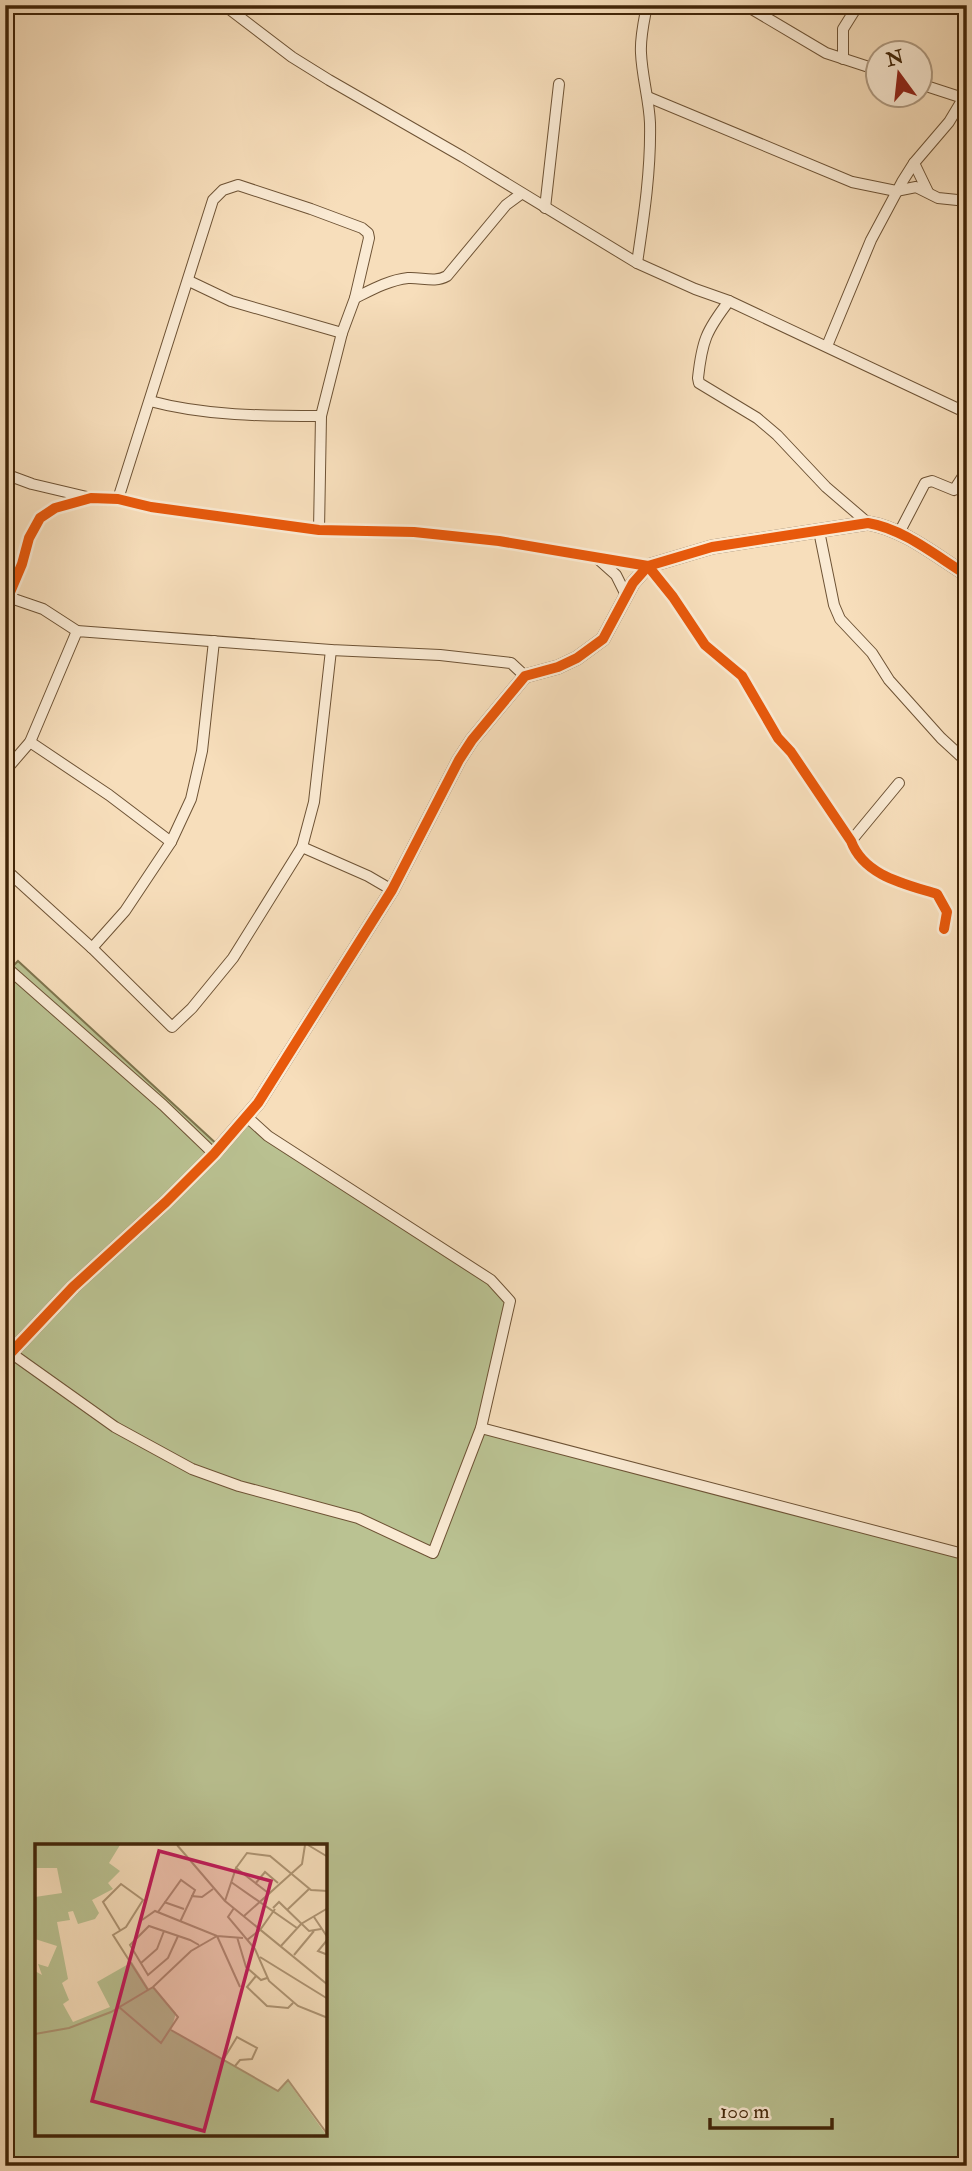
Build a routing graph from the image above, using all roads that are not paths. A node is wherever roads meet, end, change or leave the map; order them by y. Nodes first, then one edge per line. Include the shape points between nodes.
1 (225, 5) edge
2 (647, 5) edge
3 (745, 5) edge
4 (858, 5) edge
5 (843, 59) junction
6 (864, 66) edge
7 (559, 84) dead end
8 (934, 88) edge
9 (965, 95) edge
10 (648, 97) junction
11 (914, 163) junction
12 (896, 191) junction
13 (928, 192) junction
14 (521, 194) junction
15 (967, 201) edge
16 (545, 208) junction
17 (637, 263) junction
18 (189, 281) junction
19 (355, 298) junction
20 (729, 301) junction
21 (342, 333) junction
22 (827, 346) junction
23 (150, 401) junction
24 (967, 413) edge
25 (321, 416) junction
26 (967, 470) edge
27 (5, 474) edge
28 (90, 498) junction
29 (118, 499) junction
30 (869, 523) junction
31 (319, 530) junction
32 (819, 531) junction
33 (900, 533) junction
34 (594, 556) junction
35 (648, 566) junction
36 (967, 575) edge
37 (626, 595) junction
38 (7, 597) edge
39 (77, 631) junction
40 (214, 641) junction
41 (331, 650) junction
42 (525, 676) junction
43 (30, 742) junction
44 (967, 762) edge
45 (5, 771) edge
46 (899, 783) dead end
47 (851, 841) junction
48 (171, 842) junction
49 (302, 847) junction
50 (5, 869) edge
51 (392, 890) junction
52 (944, 929) dead end
53 (92, 948) junction
54 (5, 966) edge
55 (247, 1117) junction
56 (214, 1154) junction
57 (8, 1356) edge
58 (481, 1428) junction
59 (967, 1555) edge

1 - 14 street via 319,75
2 - 10 street via 641,52
3 - 5 street
4 - 5 street via 843,29
5 - 6 street
7 - 16 street
8 - 9 street
9 - 11 street
10 - 12 street via 852,182
10 - 17 street via 648,191
11 - 12 street
11 - 13 street
12 - 13 street via 916,187
12 - 22 street
13 - 15 street via 946,200
14 - 16 street
14 - 19 street via 499,213 447,276 394,281
16 - 17 street
17 - 20 street
18 - 19 street via 213,201 223,190 237,185 368,233
18 - 21 street via 231,301
18 - 23 street
19 - 21 street
20 - 22 street
20 - 30 street via 709,326 702,345 699,383 757,418 825,487
21 - 25 street
22 - 24 street
23 - 25 street via 194,410
23 - 29 street
25 - 31 street
26 - 33 street via 954,490 932,481 925,483
27 - 28 street
28 - 29 street
28 - 38 street via 40,517
29 - 31 street
30 - 32 street
30 - 33 street
31 - 34 street via 454,535
32 - 35 street via 712,547
32 - 44 street via 841,619 889,680
33 - 36 street
34 - 35 street
34 - 37 street via 616,575
35 - 37 street
35 - 47 street via 705,645 742,676 778,738
37 - 42 street via 603,639 591,650 558,667
38 - 39 street via 43,609
39 - 40 street
39 - 43 street
40 - 41 street
40 - 48 street via 202,751 191,799
41 - 42 street via 511,663
41 - 49 street via 314,802
42 - 51 street via 459,760
43 - 45 street
43 - 48 street
46 - 47 street
47 - 52 street via 864,862 884,875 937,894 947,912
48 - 53 street via 125,911
49 - 51 street
49 - 53 street via 233,958 172,1027
50 - 53 street
51 - 55 street
54 - 56 street
55 - 56 street
55 - 58 street via 268,1136 506,1294 510,1301
56 - 57 street via 73,1287
57 - 58 street via 115,1427 192,1469 358,1518 433,1553
58 - 59 street

